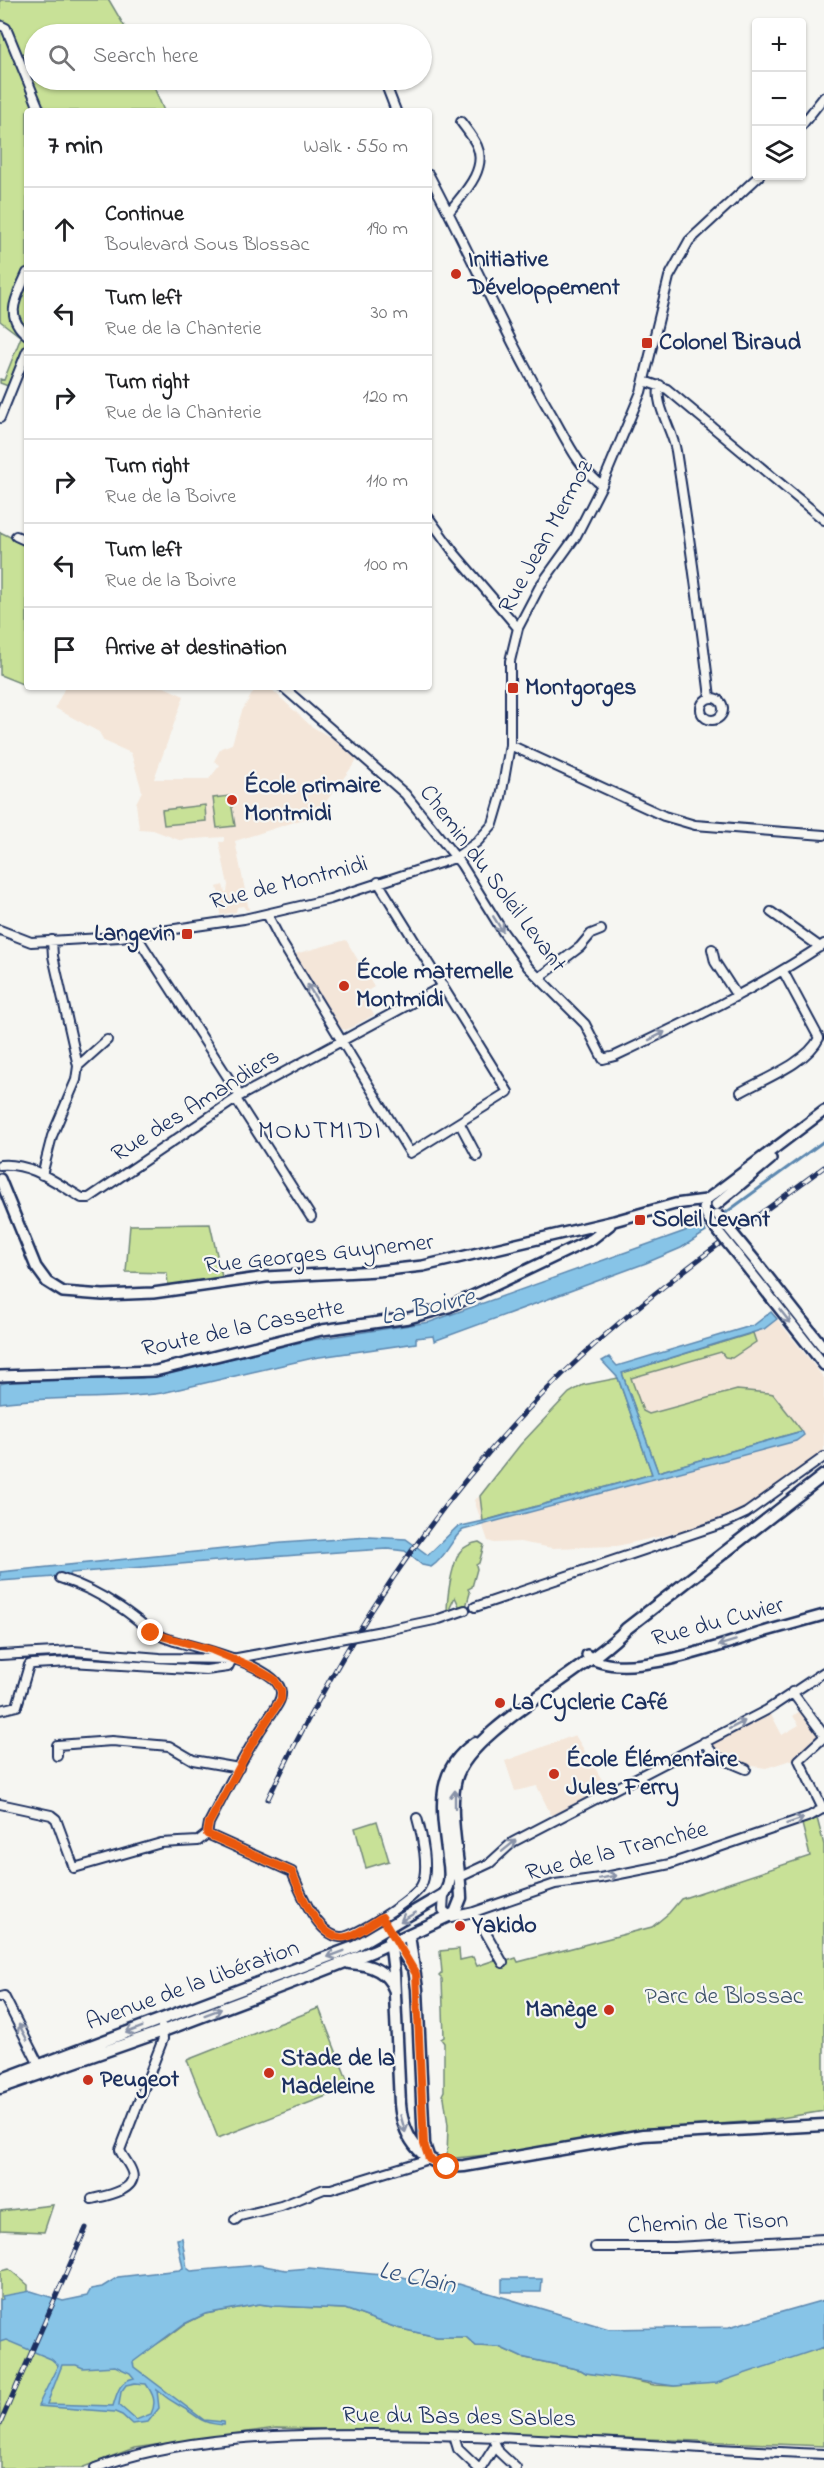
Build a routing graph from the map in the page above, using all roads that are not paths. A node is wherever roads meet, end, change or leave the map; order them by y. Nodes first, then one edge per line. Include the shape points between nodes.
1 (0, 25) edge
2 (24, 72) edge
3 (31, 90) edge
4 (388, 90) edge
5 (824, 97) edge
6 (39, 108) edge
7 (395, 108) edge
8 (806, 119) edge
9 (461, 122) dead end
10 (755, 180) edge
11 (432, 181) edge
12 (449, 212) junction
13 (24, 282) edge
14 (24, 332) edge
15 (24, 358) edge
16 (644, 381) junction
17 (660, 385) junction
18 (0, 418) edge
19 (603, 485) junction
20 (824, 520) edge
21 (432, 523) edge
22 (16, 536) dead end
23 (24, 540) edge
24 (518, 628) junction
25 (286, 690) edge
26 (710, 697) dead end
27 (510, 746) junction
28 (824, 835) edge
29 (454, 858) junction
30 (378, 882) junction
31 (771, 912) dead end
32 (267, 914) junction
33 (0, 930) edge
34 (601, 930) dead end
35 (136, 935) junction
36 (52, 940) junction
37 (822, 945) edge
38 (712, 949) dead end
39 (783, 971) junction
40 (539, 978) junction
41 (443, 986) junction
42 (737, 996) junction
43 (107, 1040) dead end
44 (342, 1042) junction
45 (78, 1066) junction
46 (741, 1092) dead end
47 (238, 1097) junction
48 (820, 1114) edge
49 (460, 1124) junction
50 (477, 1156) dead end
51 (0, 1165) edge
52 (42, 1175) junction
53 (0, 1179) edge
54 (706, 1200) junction
55 (717, 1209) junction
56 (311, 1217) dead end
57 (614, 1221) junction
58 (824, 1348) edge
59 (824, 1365) edge
60 (0, 1376) edge
61 (824, 1457) edge
62 (824, 1475) edge
63 (60, 1578) dead end
64 (475, 1607) dead end
65 (465, 1610) dead end
66 (824, 1615) edge
67 (0, 1655) edge
68 (590, 1657) junction
69 (232, 1659) junction
70 (824, 1672) edge
71 (792, 1692) junction
72 (0, 1710) edge
73 (503, 1725) junction
74 (824, 1736) edge
75 (704, 1742) junction
76 (57, 1756) dead end
77 (239, 1768) junction
78 (746, 1769) dead end
79 (0, 1804) edge
80 (824, 1808) edge
81 (417, 1818) dead end
82 (207, 1834) junction
83 (460, 1877) junction
84 (444, 1894) junction
85 (474, 1912) junction
86 (382, 1917) junction
87 (450, 1917) junction
88 (388, 1928) junction
89 (409, 1935) junction
90 (393, 1942) junction
91 (345, 1962) junction
92 (503, 1963) dead end
93 (416, 1974) junction
94 (395, 1992) junction
95 (0, 1997) edge
96 (161, 2026) junction
97 (41, 2069) junction
98 (0, 2080) edge
99 (0, 2088) edge
100 (824, 2125) edge
101 (429, 2159) junction
102 (92, 2199) dead end
103 (235, 2220) dead end
104 (824, 2239) edge
105 (595, 2247) dead end
106 (454, 2436) junction
107 (493, 2441) junction
108 (824, 2454) edge
109 (95, 2468) edge
110 (479, 2468) edge
111 (516, 2468) edge

1 - 2 street via 6,28
3 - 6 street
4 - 7 street
5 - 8 street
9 - 12 street via 478,147 478,169
10 - 16 street, Rue Jean Mermoz via 689,242 669,277
11 - 12 street
12 - 19 street via 534,384 575,456
13 - 14 street via 13,313 16,325
15 - 18 street
16 - 17 street
16 - 19 street, Rue Jean Mermoz
17 - 20 street
17 - 26 street via 657,397 675,444
19 - 24 street, Rue Jean Mermoz
21 - 24 street
22 - 23 street
24 - 27 street, Rue Jean Mermoz via 510,661
25 - 29 street, Chemin du Soleil Levant via 405,794
27 - 28 street via 664,816 695,825
27 - 29 street, Rue de Montmidi via 493,824 477,842
29 - 30 street, Rue de Montmidi
29 -> 40 street, Chemin du Soleil Levant via 514,948
30 - 32 street, Rue de Montmidi via 330,899
30 - 41 street
31 - 37 street
32 - 35 street, Rue de Montmidi
44 -> 32 street
33 - 36 street, Rue de Montmidi via 32,942
34 - 40 street
35 - 36 street, Rue de Montmidi
35 - 47 street
36 - 45 street
37 - 39 street
38 - 42 street via 715,962
39 - 42 street
39 - 46 street via 819,1038 801,1058
40 -> 42 street, Chemin du Soleil Levant via 585,1024 603,1059
41 - 44 street, Rue des Amandiers
41 - 49 street via 508,1092
43 - 45 street
44 - 47 street, Rue des Amandiers
44 - 49 street via 411,1153
45 - 52 street
47 - 52 street, Rue des Amandiers via 89,1198 82,1198
47 - 56 street
48 - 54 street
48 - 55 street
49 - 50 street
51 - 52 street, Rue des Amandiers via 15,1164
53 - 57 street, Rue Georges Guynemer via 36,1267 55,1288 73,1293 153,1293 266,1276 423,1266
54 - 55 street
54 - 57 street, Rue Georges Guynemer
54 -> 59 street, bridge via 704,1209 709,1220
55 - 58 street, bridge
57 - 60 street, Route de la Cassette via 592,1239 449,1307 419,1315 322,1330 155,1371
61 - 64 street via 755,1507 727,1522
62 - 68 main road via 627,1629 613,1635
63 - 69 street via 94,1591 159,1636
65 - 69 street, bridge via 382,1631
66 -> 68 street, Rue du Cuvier via 670,1660 608,1665
67 - 69 street via 73,1651
68 - 73 main road via 575,1664 566,1677
69 - 72 street via 228,1668 194,1670 71,1662 33,1664 24,1676 17,1706
69 - 77 street via 268,1675 281,1690 281,1699
70 - 71 street
71 - 74 street
75 -> 71 street via 767,1710
83 -> 73 main road via 456,1780 465,1761
73 - 84 main road via 464,1750 450,1767 445,1781 443,1812 450,1870
74 - 80 street via 799,1760
75 - 78 street via 714,1756
83 -> 75 street via 490,1863 513,1842
76 - 77 street via 57,1745 112,1741 169,1746 194,1760
77 - 82 street
79 - 82 street via 56,1818 74,1868 161,1843 198,1841
85 -> 80 street, Rue de la Tranchée via 555,1884 670,1864
81 - 86 street via 422,1834 422,1885
82 - 86 street via 292,1872 303,1900 321,1927 339,1938 350,1936
83 - 87 main road via 460,1905
84 - 87 street via 443,1910
84 -> 88 main road, Avenue de la Libération
85 - 87 street, Rue de la Tranchée
85 - 92 street
86 - 88 street
87 - 89 main road, Avenue de la Libération
88 - 90 main road
88 -> 96 main road, Avenue de la Libération via 354,1947
89 - 90 main road, Avenue de la Libération
89 - 93 main road
90 - 91 main road, Avenue de la Libération
90 - 93 main road
90 - 94 main road
91 - 94 main road via 375,1968 390,1981
96 -> 91 main road, Avenue de la Libération
93 - 101 main road via 424,2144
94 -> 101 main road via 400,2114 406,2134
97 -> 95 street via 4,1996
96 - 97 main road, Avenue de la Libération
96 - 102 street via 163,2039 120,2150 133,2179 120,2191
97 - 98 main road, Avenue de la Libération
97 - 99 main road, Avenue de la Libération
100 - 101 main road via 643,2135 455,2167
101 - 103 street
104 - 105 street, Chemin de Tison
106 - 107 street, Rue du Bas des Sables
106 - 109 street, Rue du Bas des Sables via 282,2434 139,2454
106 - 110 street via 458,2449
107 - 108 street, Rue du Bas des Sables via 663,2444
107 - 110 street
107 - 111 street

